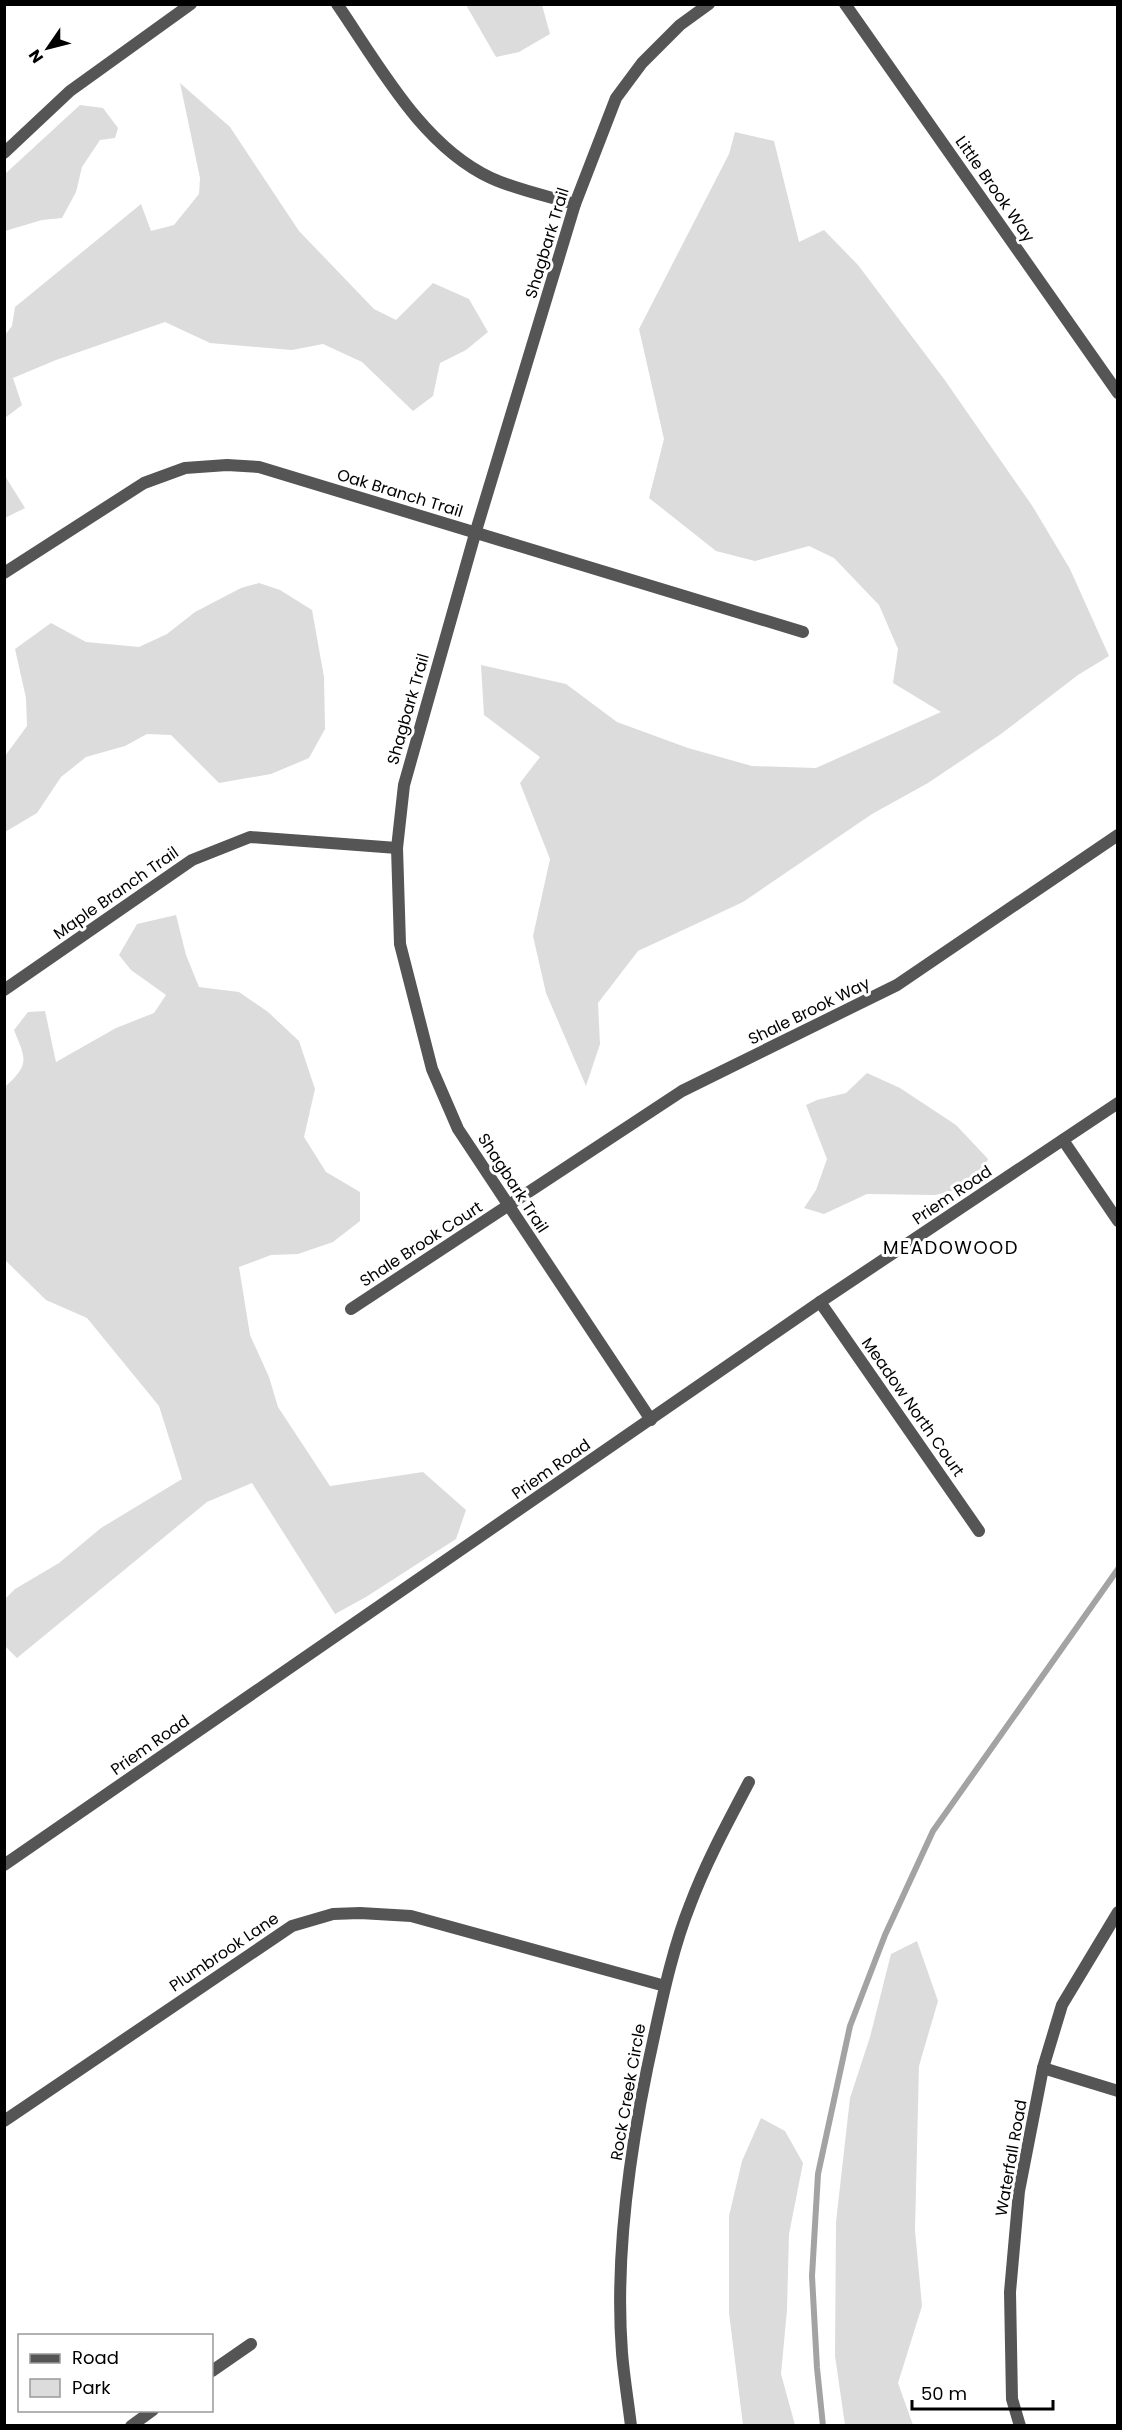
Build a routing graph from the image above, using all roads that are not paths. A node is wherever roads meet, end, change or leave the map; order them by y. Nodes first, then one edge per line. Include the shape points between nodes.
1 (191, 4) edge
2 (337, 4) edge
3 (709, 4) edge
4 (845, 4) edge
5 (4, 153) edge
6 (575, 204) junction
7 (1118, 393) edge
8 (476, 534) junction
9 (4, 573) edge
10 (803, 632) dead end
11 (1118, 835) edge
12 (397, 848) junction
13 (4, 990) edge
14 (1118, 1103) edge
15 (1063, 1140) junction
16 (508, 1206) junction
17 (1118, 1221) edge
18 (820, 1302) junction
19 (351, 1309) dead end
20 (651, 1420) junction
21 (979, 1532) dead end
22 (749, 1782) dead end
23 (4, 1865) edge
24 (1118, 1912) edge
25 (665, 1986) junction
26 (1043, 2068) junction
27 (1118, 2091) edge
28 (4, 2121) edge
29 (251, 2344) dead end
30 (213, 2370) edge
31 (150, 2412) edge
32 (131, 2426) edge
33 (631, 2426) edge
34 (1020, 2426) edge

1 - 5 street via 70,91
2 - 6 street via 416,118 455,157 492,178
3 - 6 street, Shagbark Trail via 680,25 642,63 616,98
4 - 7 street, Little Brook Way
6 - 8 street, Shagbark Trail
8 - 9 street, Oak Branch Trail via 259,467 185,468 144,483
8 - 10 street, Oak Branch Trail
8 - 12 street, Shagbark Trail via 404,785
11 - 16 street, Shale Brook Way via 897,985 682,1091
12 - 13 street, Maple Branch Trail via 250,837 192,860
12 - 16 street, Shagbark Trail via 400,944 432,1069 458,1129
14 - 15 street, Priem Road
15 - 17 street
15 - 18 street, Priem Road
16 - 19 street, Shale Brook Court
16 - 20 street, Shagbark Trail
18 - 20 street, Priem Road
18 - 21 street, Meadow North Court
20 - 23 street, Priem Road
22 - 25 street, Rock Creek Circle via 689,1906
24 - 26 street, Waterfall Road via 1062,2005
25 - 28 street, Plumbrook Lane via 411,1916 333,1914 292,1926
25 - 33 street, Rock Creek Circle via 633,2148 622,2247 622,2352
26 - 27 street
26 - 34 street, Waterfall Road via 1019,2191 1010,2292 1012,2398
29 - 30 street
31 - 32 street

